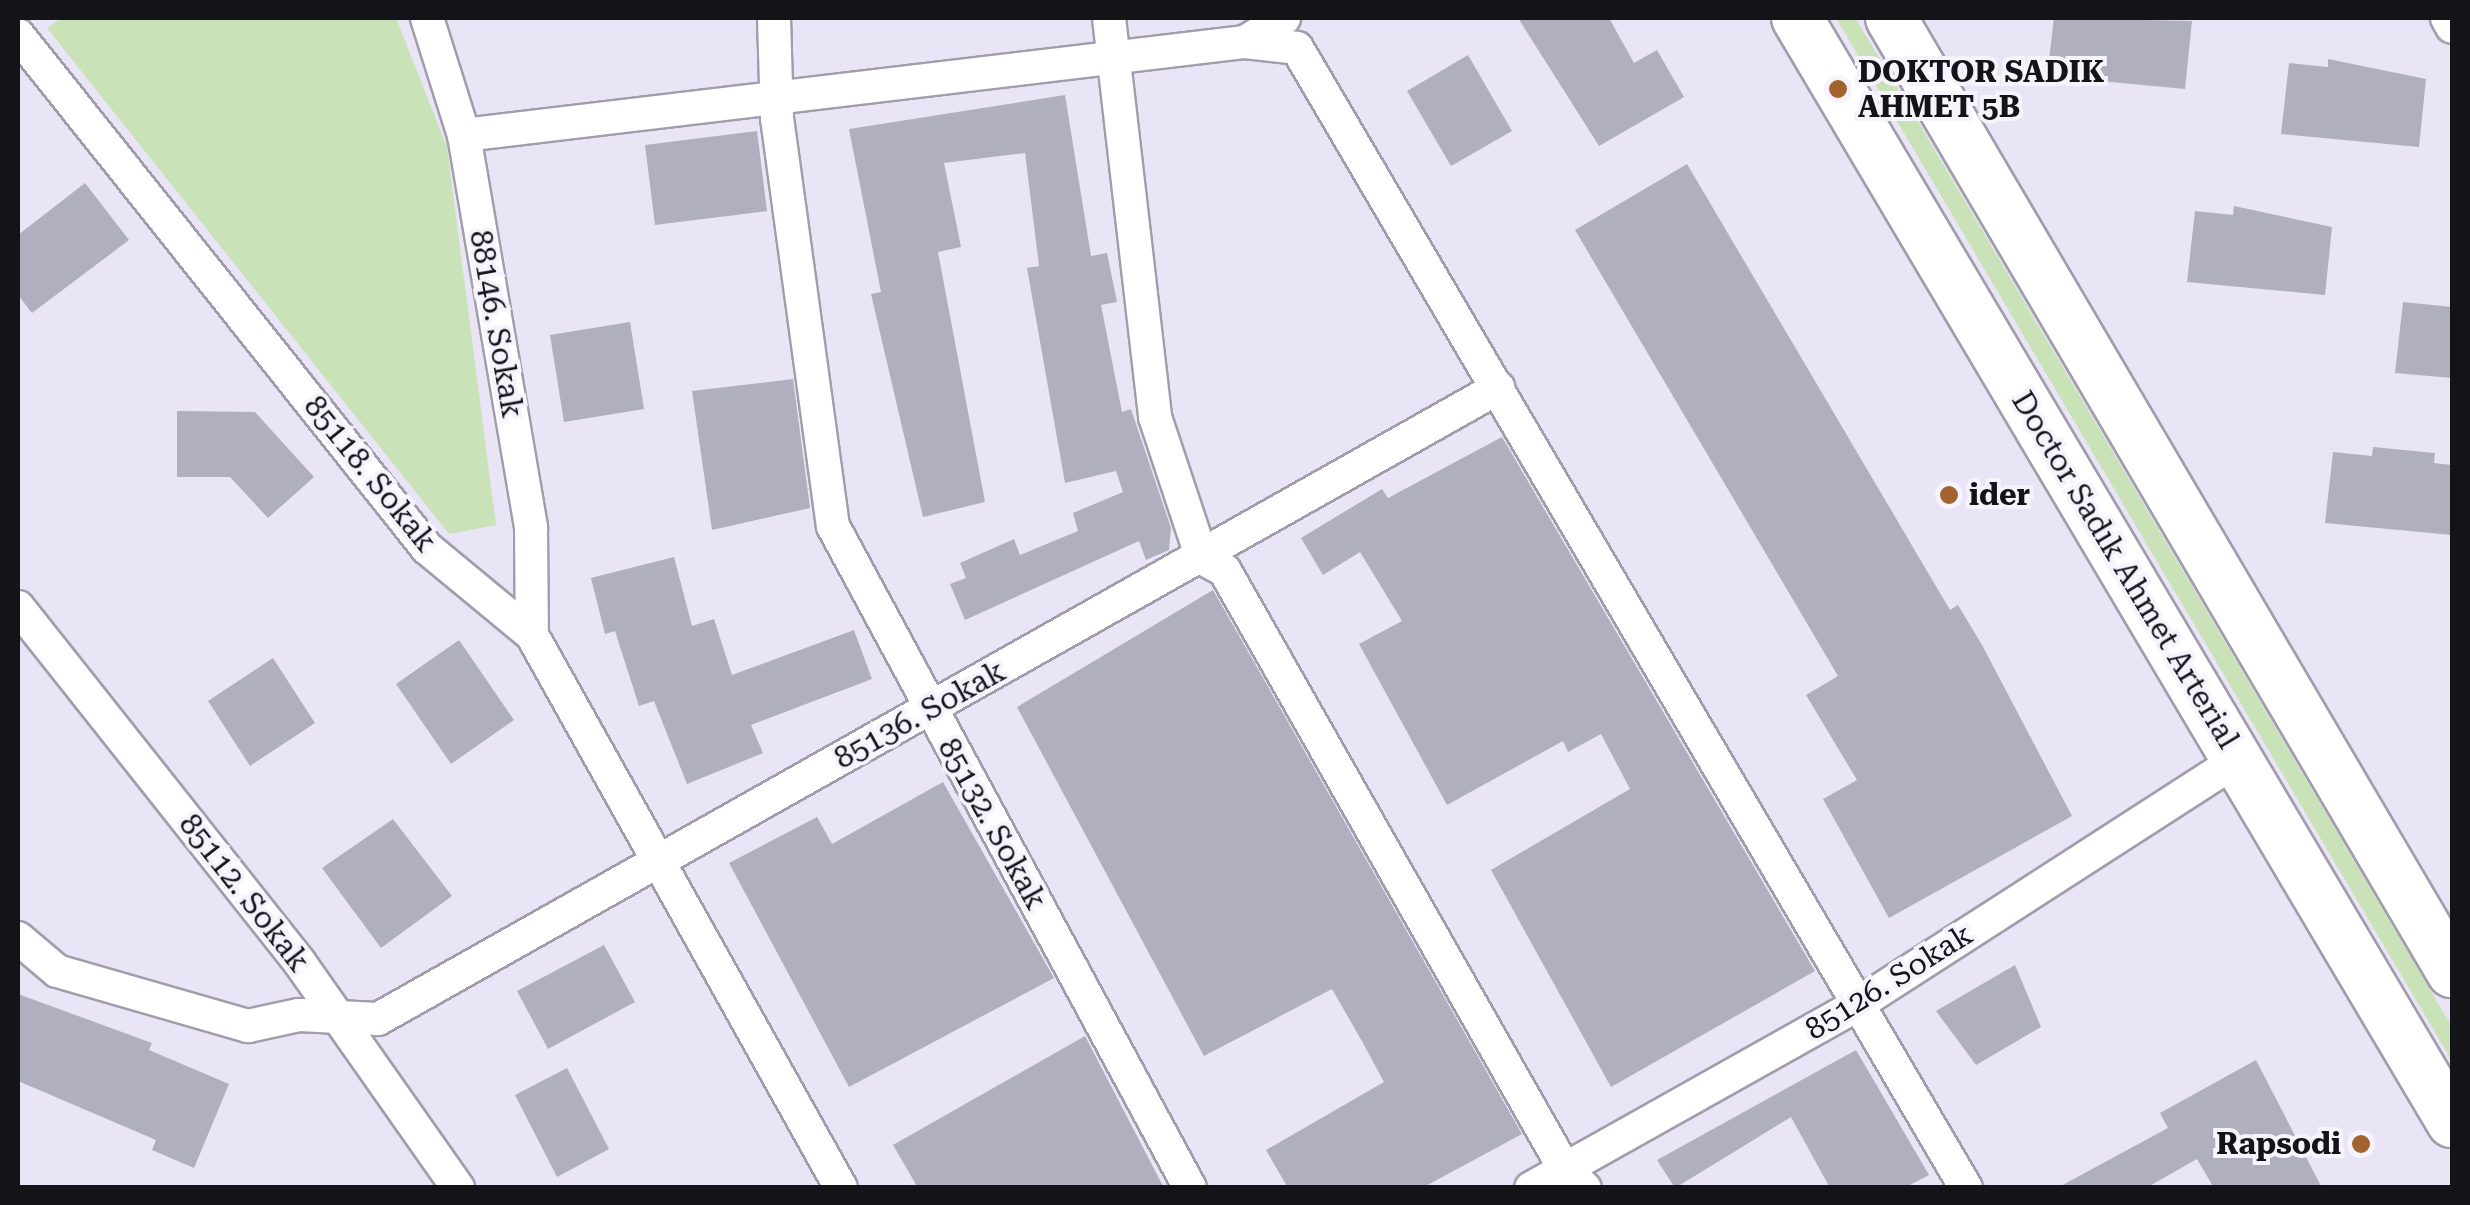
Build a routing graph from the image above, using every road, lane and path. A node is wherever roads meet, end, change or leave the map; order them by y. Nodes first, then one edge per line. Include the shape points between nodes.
1 (428, 18) edge
2 (774, 18) edge
3 (1109, 18) edge
4 (1284, 18) edge
5 (1797, 18) edge
6 (1891, 18) edge
7 (2447, 18) edge
8 (2452, 27) edge
9 (18, 35) edge
10 (1244, 42) junction
11 (1116, 63) junction
12 (782, 95) junction
13 (464, 135) junction
14 (1498, 388) junction
15 (1202, 558) junction
16 (18, 608) edge
17 (532, 635) junction
18 (930, 711) junction
19 (2238, 760) junction
20 (654, 860) junction
21 (18, 938) edge
22 (2452, 972) edge
23 (1860, 1003) junction
24 (336, 1015) junction
25 (2452, 1122) edge
26 (1575, 1178) edge
27 (458, 1188) edge
28 (841, 1188) edge
29 (1190, 1188) edge
30 (1531, 1188) edge
31 (1966, 1188) edge

1 - 13 street, 88146. Sokak
2 - 12 street, 85132. Sokak
3 - 11 street
4 - 10 street
5 - 19 main road, Doctor Sadık Ahmet Arterial
6 - 22 main road
7 - 8 street
9 - 17 street, 85118. Sokak via 426,548
10 - 11 street
10 - 14 street via 1296,48
11 - 12 street
11 - 15 street via 1155,417
12 - 13 street
12 - 18 street, 85132. Sokak via 777,118 833,526
13 - 17 street, 88146. Sokak via 530,528
14 - 15 street, 85136. Sokak
14 - 23 street
15 - 18 street, 85136. Sokak
15 - 26 street via 1225,571
16 - 24 street, 85112. Sokak
17 - 20 street, 85118. Sokak
18 - 20 street, 85136. Sokak
18 - 29 street, 85132. Sokak
19 - 23 street, 85126. Sokak
19 - 25 main road, Doctor Sadık Ahmet Arterial
20 - 24 street, 85136. Sokak via 378,1019
20 - 28 street, 85118. Sokak
21 - 24 street, 85136. Sokak via 57,971 248,1026
23 - 26 street, 85126. Sokak
23 - 31 street
24 - 27 street, 85112. Sokak
26 - 30 street, 85126. Sokak

